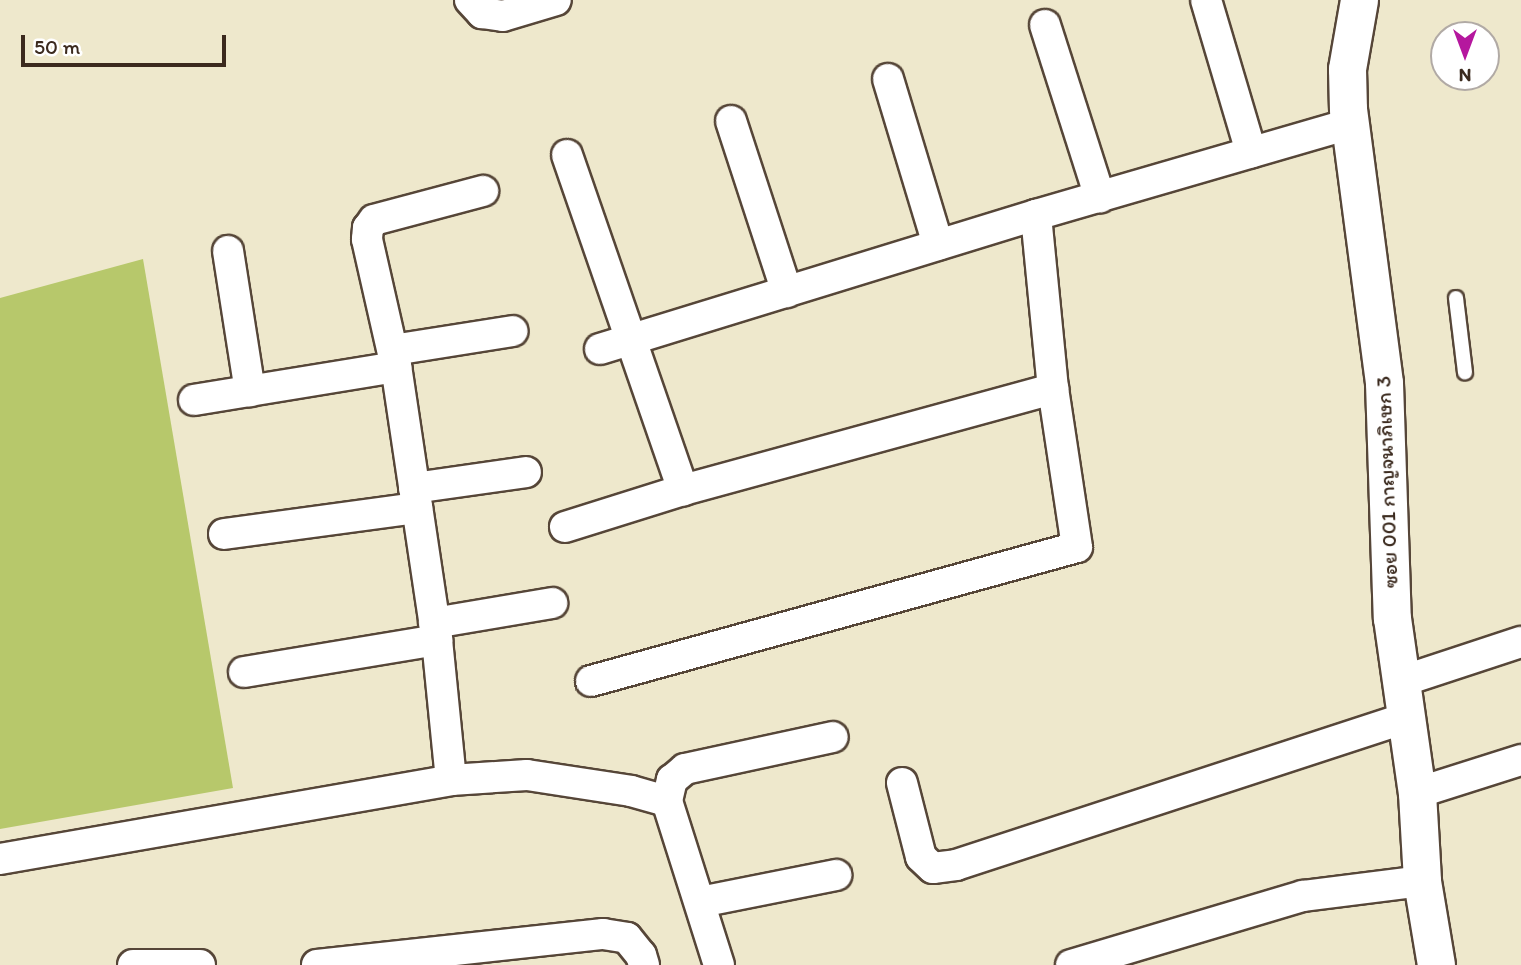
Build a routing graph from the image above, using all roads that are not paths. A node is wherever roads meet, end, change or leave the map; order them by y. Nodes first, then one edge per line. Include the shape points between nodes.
1 (470, 0) edge
2 (556, 0) edge
3 (1206, 0) edge
4 (1359, 0) edge
5 (1045, 25) dead end
6 (888, 79) dead end
7 (731, 121) dead end
8 (1349, 124) junction
9 (1251, 152) junction
10 (567, 155) dead end
11 (483, 191) dead end
12 (1100, 197) junction
13 (1036, 215) junction
14 (938, 245) junction
15 (228, 251) dead end
16 (787, 292) junction
17 (1456, 298) dead end
18 (513, 331) dead end
19 (630, 340) junction
20 (600, 349) dead end
21 (395, 359) junction
22 (1465, 372) dead end
23 (1053, 388) junction
24 (250, 391) junction
25 (194, 400) dead end
26 (526, 472) dead end
27 (683, 490) junction
28 (415, 498) junction
29 (565, 527) dead end
30 (224, 534) dead end
31 (552, 603) dead end
32 (435, 632) junction
33 (1521, 642) edge
34 (244, 672) dead end
35 (591, 681) dead end
36 (1399, 682) junction
37 (1407, 718) junction
38 (832, 737) dead end
39 (1521, 760) edge
40 (451, 780) junction
41 (902, 783) dead end
42 (1417, 793) junction
43 (667, 801) junction
44 (0, 859) edge
45 (836, 875) dead end
46 (1422, 881) junction
47 (700, 902) junction
48 (133, 965) edge
49 (200, 965) edge
50 (317, 965) edge
51 (644, 965) edge
52 (719, 965) edge
53 (1070, 965) edge
54 (1436, 965) edge

1 - 2 street via 482,13 503,16
3 - 9 street
4 - 8 street, ซอย 001 กาญจนาภิเษก 3 via 1347,69
5 - 12 street
6 - 14 street
7 - 16 street
8 - 9 street
8 - 36 street, ซอย 001 กาญจนาภิเษก 3 via 1384,383 1392,618
9 - 12 street
10 - 19 street
11 - 21 street via 374,220 368,228
12 - 13 street
13 - 14 street
13 - 23 street
14 - 16 street
15 - 24 street
16 - 19 street
17 - 22 lane
18 - 21 street
19 - 20 street
19 - 27 street
21 - 24 street
21 - 28 street
23 - 27 street
23 - 35 street via 1077,547
24 - 25 street
26 - 28 street
27 - 29 street
28 - 30 street
28 - 32 street
31 - 32 street
32 - 34 street
32 - 40 street
33 - 36 street
36 - 37 street, ซอย 001 กาญจนาภิเษก 3
37 - 41 street via 956,865 933,868 920,857
37 - 42 street, ซอย 001 กาญจนาภิเษก 3
38 - 43 street via 685,769 672,780
39 - 42 street
40 - 43 street via 527,775
40 - 44 street
42 - 46 street, ซอย 001 กาญจนาภิเษก 3
43 - 47 street
45 - 47 street
46 - 53 street via 1303,896
46 - 54 street, ซอย 001 กาญจนาภิเษก 3
47 - 52 street
48 - 49 street
50 - 51 street via 603,934 627,939

